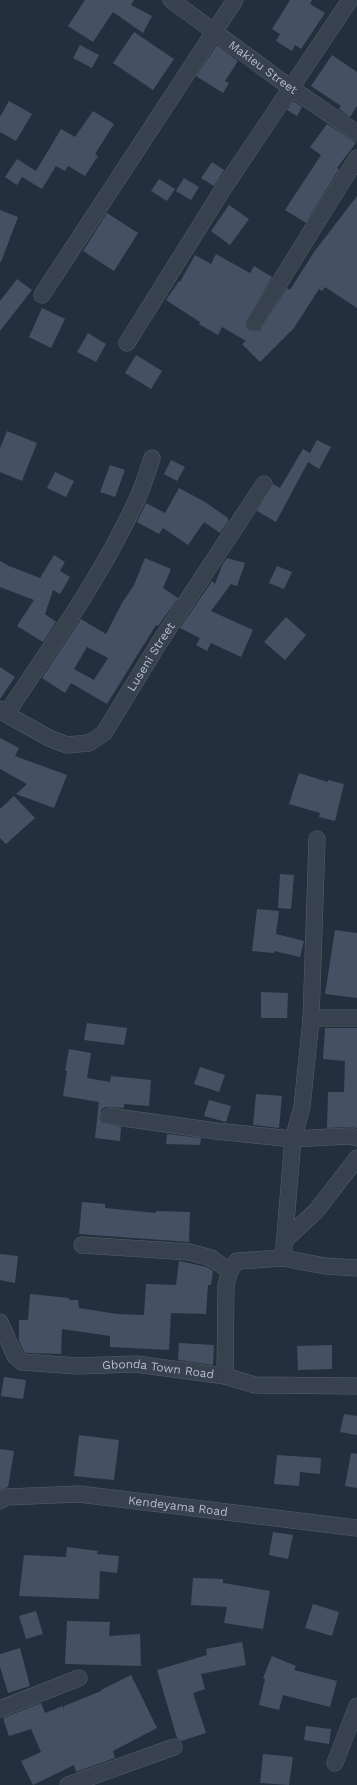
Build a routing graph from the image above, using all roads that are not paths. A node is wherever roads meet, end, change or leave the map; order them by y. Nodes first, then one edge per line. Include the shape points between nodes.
1 (171, 0) edge
2 (235, 0) edge
3 (350, 0) edge
4 (215, 32) junction
5 (292, 88) junction
6 (357, 133) edge
7 (357, 158) edge
8 (42, 295) dead end
9 (255, 322) dead end
10 (127, 344) dead end
11 (152, 458) dead end
12 (264, 484) dead end
13 (3, 712) edge
14 (317, 839) dead end
15 (357, 1018) edge
16 (311, 1020) junction
17 (109, 1116) dead end
18 (357, 1138) edge
19 (293, 1139) junction
20 (357, 1158) edge
21 (285, 1240) junction
22 (82, 1245) dead end
23 (283, 1258) junction
24 (357, 1268) edge
25 (230, 1271) junction
26 (0, 1322) edge
27 (225, 1376) junction
28 (357, 1386) edge
29 (0, 1501) edge
30 (357, 1528) edge
31 (79, 1678) dead end
32 (357, 1706) edge
33 (0, 1709) edge
34 (174, 1747) dead end
35 (335, 1763) dead end
36 (68, 1785) edge

1 - 4 street, Makieu Street
2 - 4 street
3 - 5 street
4 - 5 street, Makieu Street
4 - 8 street
5 - 6 street, Makieu Street
5 - 10 street via 224,189
7 - 9 street
11 - 13 street via 139,495 104,561 67,622
12 - 13 street, Luseni Street via 163,637 104,733 89,743 67,745 49,738
14 - 16 street
15 - 16 street
16 - 19 street via 302,1107
17 - 19 street
18 - 19 street via 349,1136
19 - 21 street
20 - 21 street via 317,1210
21 - 23 street
22 - 25 street via 189,1252 211,1258
23 - 24 street via 325,1266
23 - 25 street via 237,1262
25 - 27 street, Gbonda Town Road via 226,1285
26 - 27 street, Gbonda Town Road via 15,1356 22,1362 78,1366 136,1364
27 - 28 street via 255,1385
29 - 30 street, Kendeyama Road via 6,1497 79,1494
31 - 33 street
32 - 35 street
34 - 36 street

